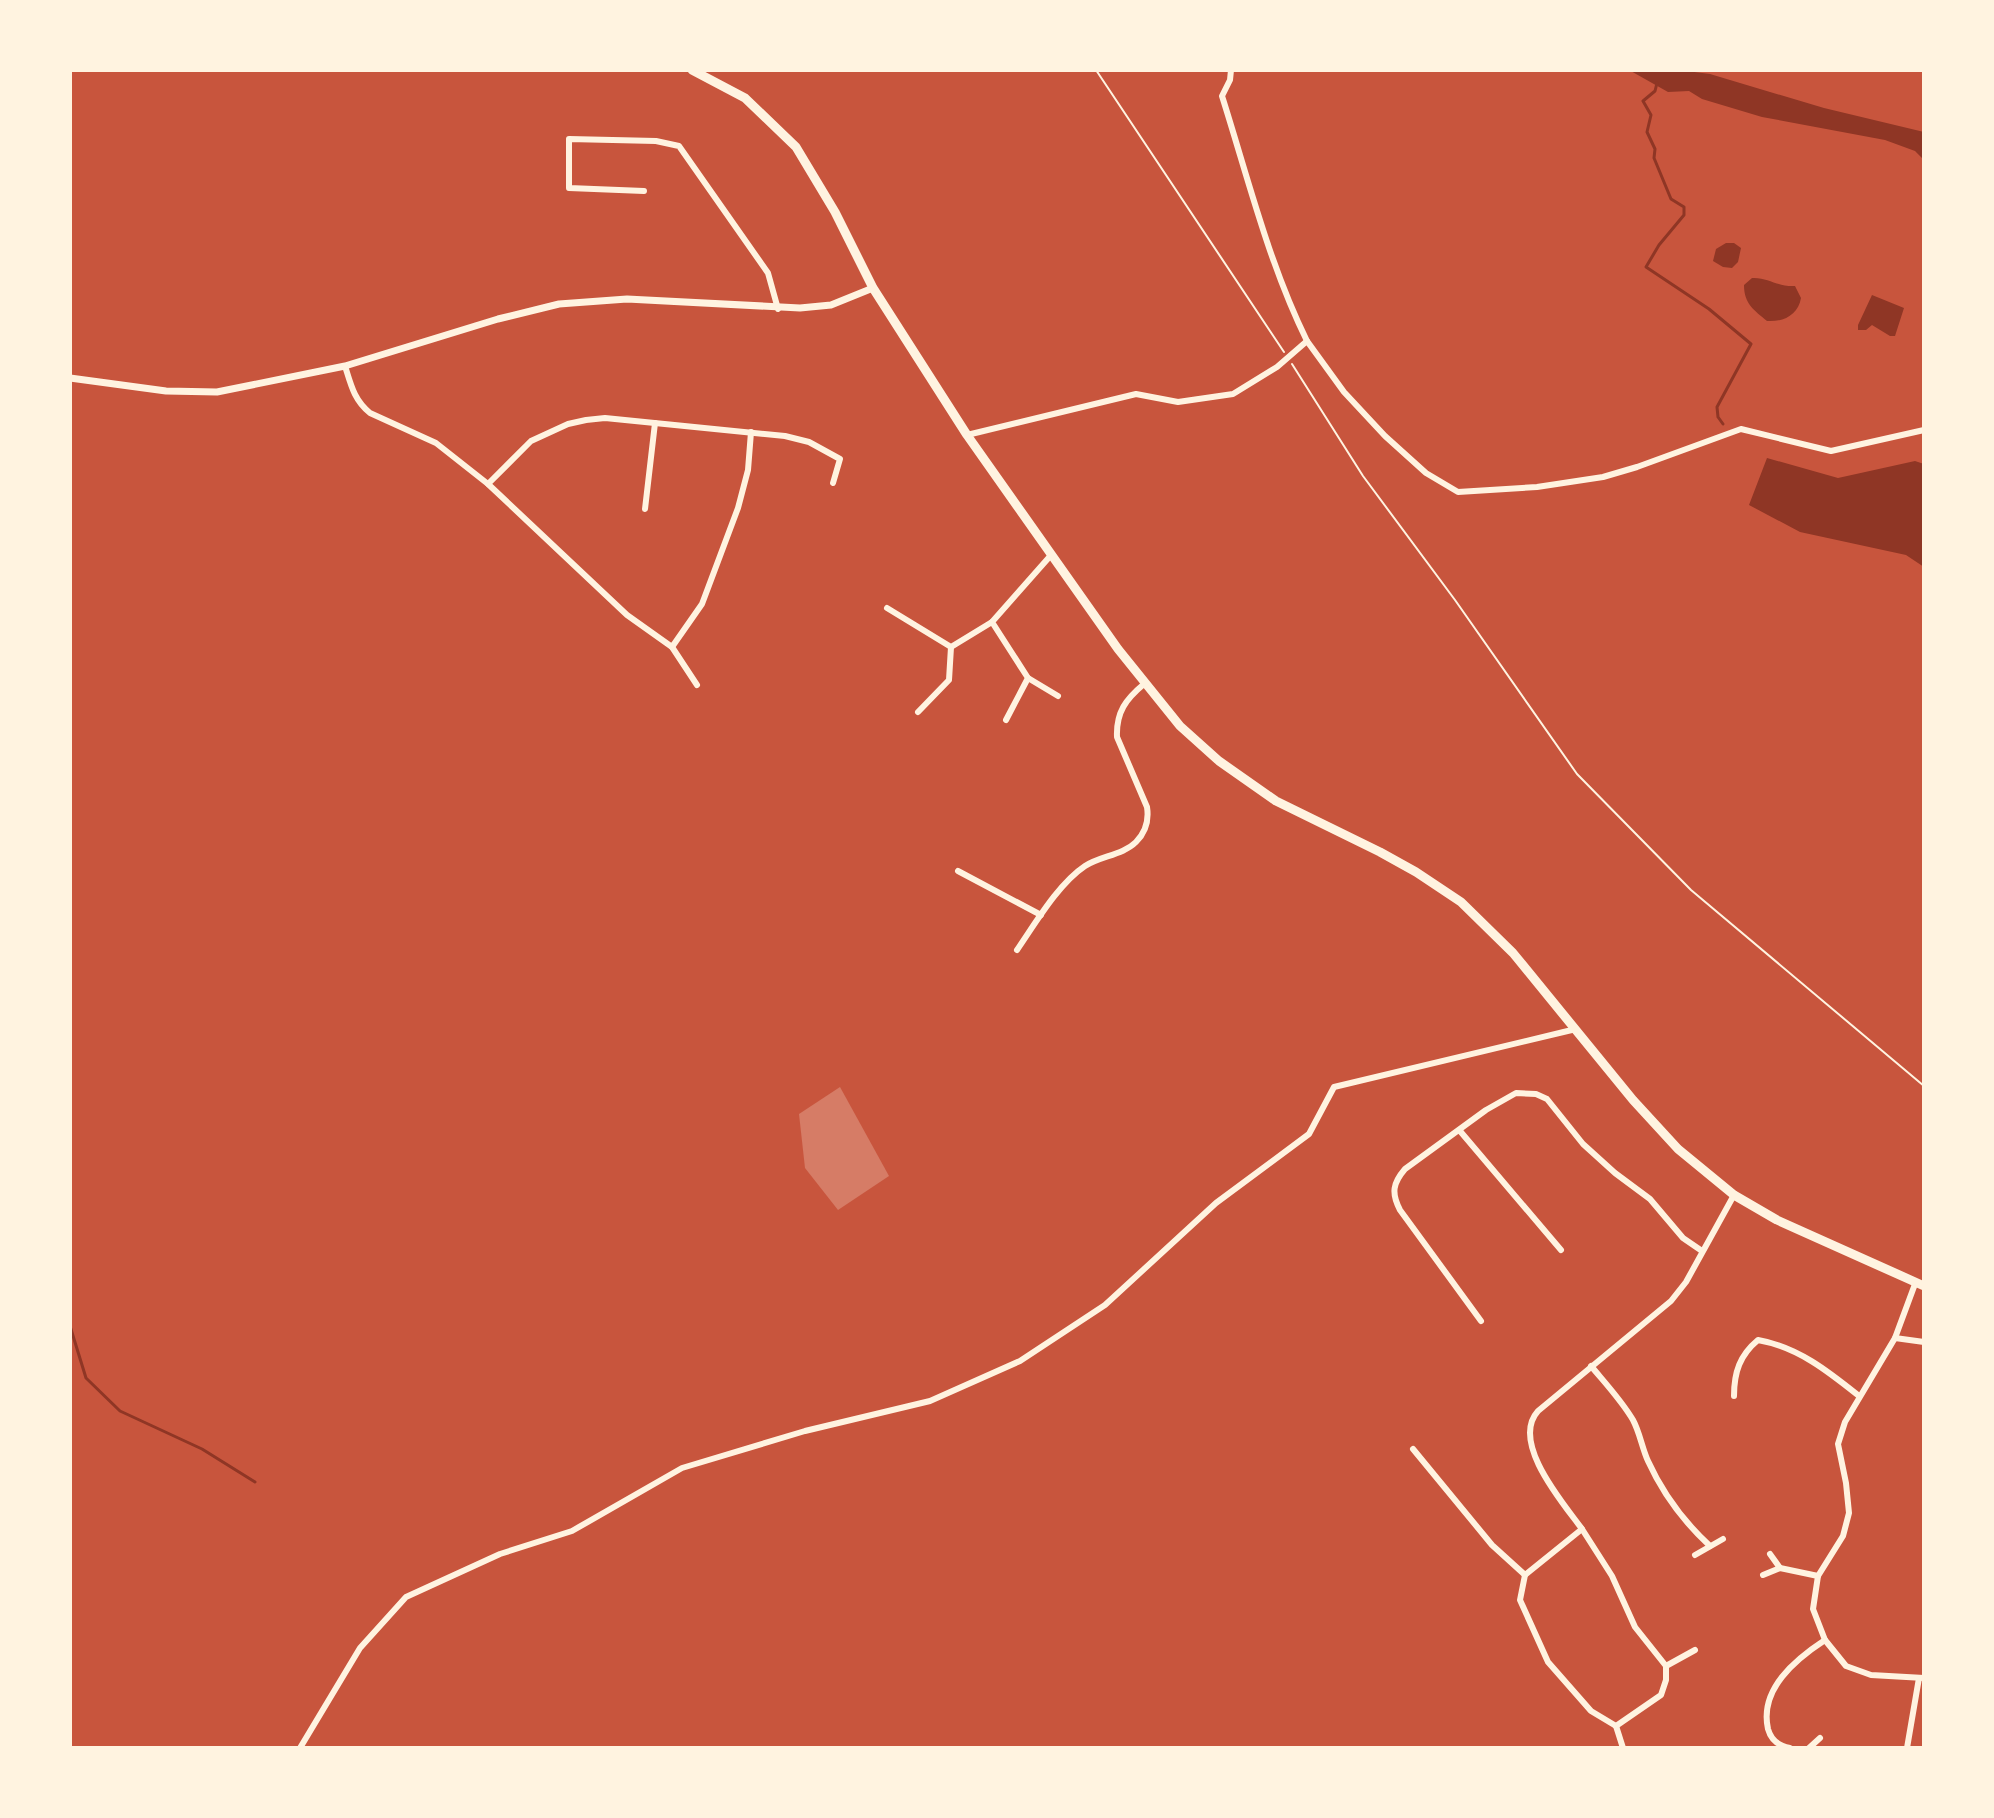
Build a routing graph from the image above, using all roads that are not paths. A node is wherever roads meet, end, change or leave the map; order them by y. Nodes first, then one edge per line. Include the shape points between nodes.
1 (692, 70) edge
2 (1231, 70) edge
3 (644, 191) dead end
4 (873, 288) junction
5 (778, 309) junction
6 (1307, 341) junction
7 (345, 366) junction
8 (70, 378) edge
9 (655, 423) junction
10 (1924, 430) edge
11 (751, 432) junction
12 (967, 435) junction
13 (833, 483) dead end
14 (488, 484) junction
15 (645, 509) dead end
16 (1052, 554) junction
17 (887, 608) dead end
18 (992, 622) junction
19 (672, 647) junction
20 (951, 647) junction
21 (1028, 678) junction
22 (1144, 684) junction
23 (697, 685) dead end
24 (1058, 696) dead end
25 (918, 712) dead end
26 (1006, 720) dead end
27 (958, 871) dead end
28 (1041, 915) junction
29 (1017, 950) dead end
30 (1576, 1029) junction
31 (1460, 1131) junction
32 (1734, 1195) junction
33 (1561, 1250) dead end
34 (1702, 1251) junction
35 (1920, 1285) edge
36 (1481, 1321) dead end
37 (1895, 1338) junction
38 (1924, 1342) edge
39 (1591, 1366) junction
40 (1734, 1396) dead end
41 (1859, 1396) junction
42 (1413, 1449) dead end
43 (1582, 1529) junction
44 (1723, 1539) dead end
45 (1710, 1546) junction
46 (1770, 1554) dead end
47 (1695, 1555) dead end
48 (1780, 1568) junction
49 (1525, 1575) junction
50 (1763, 1575) dead end
51 (1818, 1576) junction
52 (1825, 1640) junction
53 (1695, 1650) dead end
54 (1666, 1666) junction
55 (1922, 1678) edge
56 (1616, 1726) junction
57 (1820, 1738) dead end
58 (300, 1748) edge
59 (1623, 1748) edge
60 (1790, 1748) edge
61 (1809, 1748) edge
62 (1907, 1748) edge

1 - 4 main road via 745,98 796,147
2 - 6 street via 1222,96 1269,247
3 - 5 street via 569,188 569,139 679,146 768,273
4 - 5 street via 831,305
4 - 12 main road
5 - 7 street via 627,299 559,304
6 - 10 street via 1385,436 1426,473 1458,492 1603,477 1741,429 1831,451
6 - 12 street via 1233,394 1178,402 1136,394
7 - 8 street via 217,392
7 - 14 street via 355,399 370,413 436,443
9 - 11 street
9 - 14 street via 605,418 568,424 531,441
9 - 15 street
11 - 13 street via 809,442 840,459
11 - 19 street via 738,508 702,604
12 - 16 main road
14 - 19 street via 627,615
16 - 18 street
16 - 22 main road
17 - 20 street
18 - 20 street
18 - 21 street
19 - 23 street
20 - 25 street via 949,680
21 - 24 street
21 - 26 street
22 - 28 street via 1120,710 1116,724 1147,807 1146,825 1135,843 1074,875
22 - 30 main road via 1219,761 1276,801 1404,865 1461,902 1513,953
27 - 28 street
28 - 29 street
30 - 32 main road via 1678,1149
30 - 58 street via 1334,1087 1309,1134 1216,1203 1105,1305 1020,1361 930,1401 682,1468 572,1531 500,1554 406,1597 360,1648
31 - 33 street
31 - 34 street via 1516,1093 1547,1099 1583,1144
31 - 36 street via 1405,1169 1395,1181 1393,1198
32 - 34 street
32 - 35 main road
34 - 39 street via 1671,1301
35 - 37 street
37 - 38 street
37 - 41 street
39 - 43 street via 1532,1417 1529,1438 1553,1491
39 - 45 street via 1635,1423 1647,1460 1676,1510
40 - 41 street via 1734,1376 1758,1340 1820,1365
41 - 51 street via 1838,1444 1849,1513 1843,1536
42 - 49 street via 1492,1545
43 - 49 street
43 - 54 street via 1612,1576 1635,1627
44 - 45 street
45 - 47 street
46 - 48 street
48 - 50 street
48 - 51 street
49 - 56 street via 1520,1600 1548,1662 1591,1711
51 - 52 street via 1813,1609
52 - 55 street via 1846,1666 1871,1675
52 - 60 street via 1800,1656 1777,1682 1765,1715 1770,1734 1780,1746
53 - 54 street
54 - 56 street via 1661,1695
55 - 62 street
56 - 59 street
57 - 61 street

